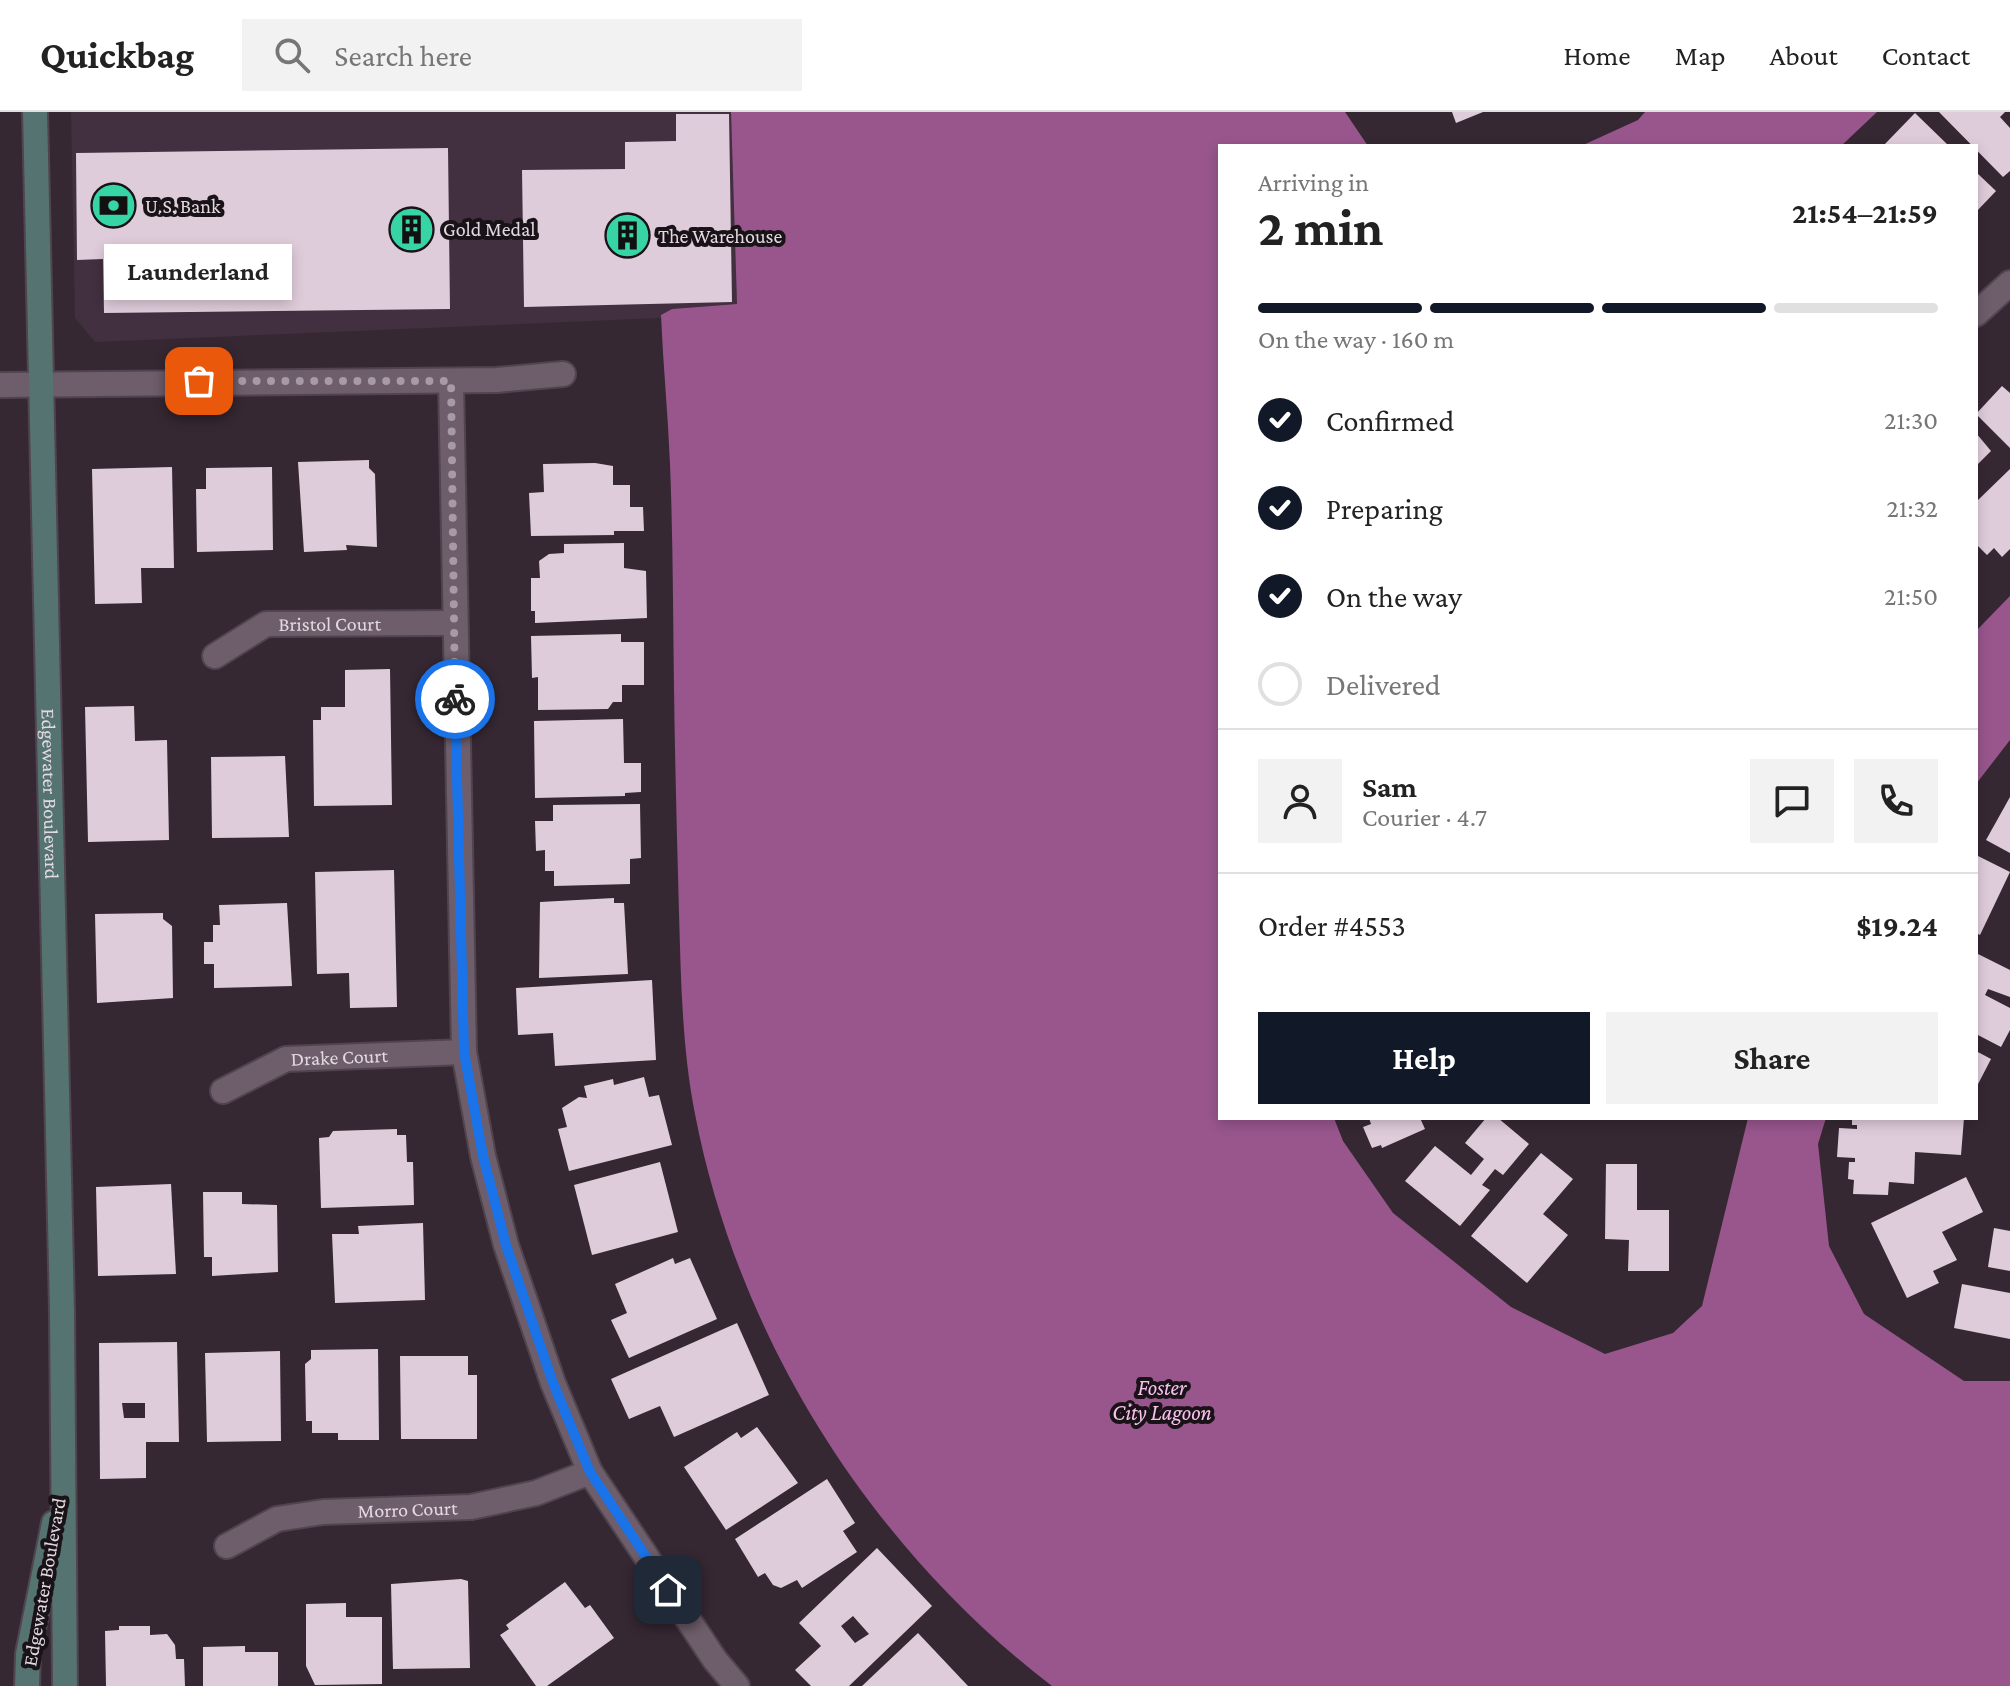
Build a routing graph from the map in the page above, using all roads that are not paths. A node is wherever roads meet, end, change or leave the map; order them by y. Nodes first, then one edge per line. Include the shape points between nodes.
1 (35, 112) edge
2 (2010, 283) edge
3 (1978, 312) edge
4 (563, 374) dead end
5 (451, 381) junction
6 (41, 382) junction
7 (0, 385) edge
8 (453, 623) junction
9 (215, 656) dead end
10 (464, 1052) junction
11 (223, 1091) dead end
12 (590, 1472) junction
13 (63, 1477) junction
14 (227, 1546) dead end
15 (27, 1686) edge
16 (65, 1686) edge
17 (737, 1686) edge

1 - 6 street, Edgewater Boulevard
2 - 3 street
4 - 5 street
5 - 6 street
5 - 8 street
6 - 7 street
6 - 13 street, Edgewater Boulevard
8 - 9 street, Bristol Court via 266,624
8 - 10 street
10 - 11 street, Drake Court via 286,1059
10 - 12 street via 506,1245
12 - 14 street, Morro Court via 536,1493 471,1507 323,1512 277,1519
12 - 17 street
13 - 15 street, Edgewater Boulevard via 28,1654
13 - 16 street, Edgewater Boulevard

